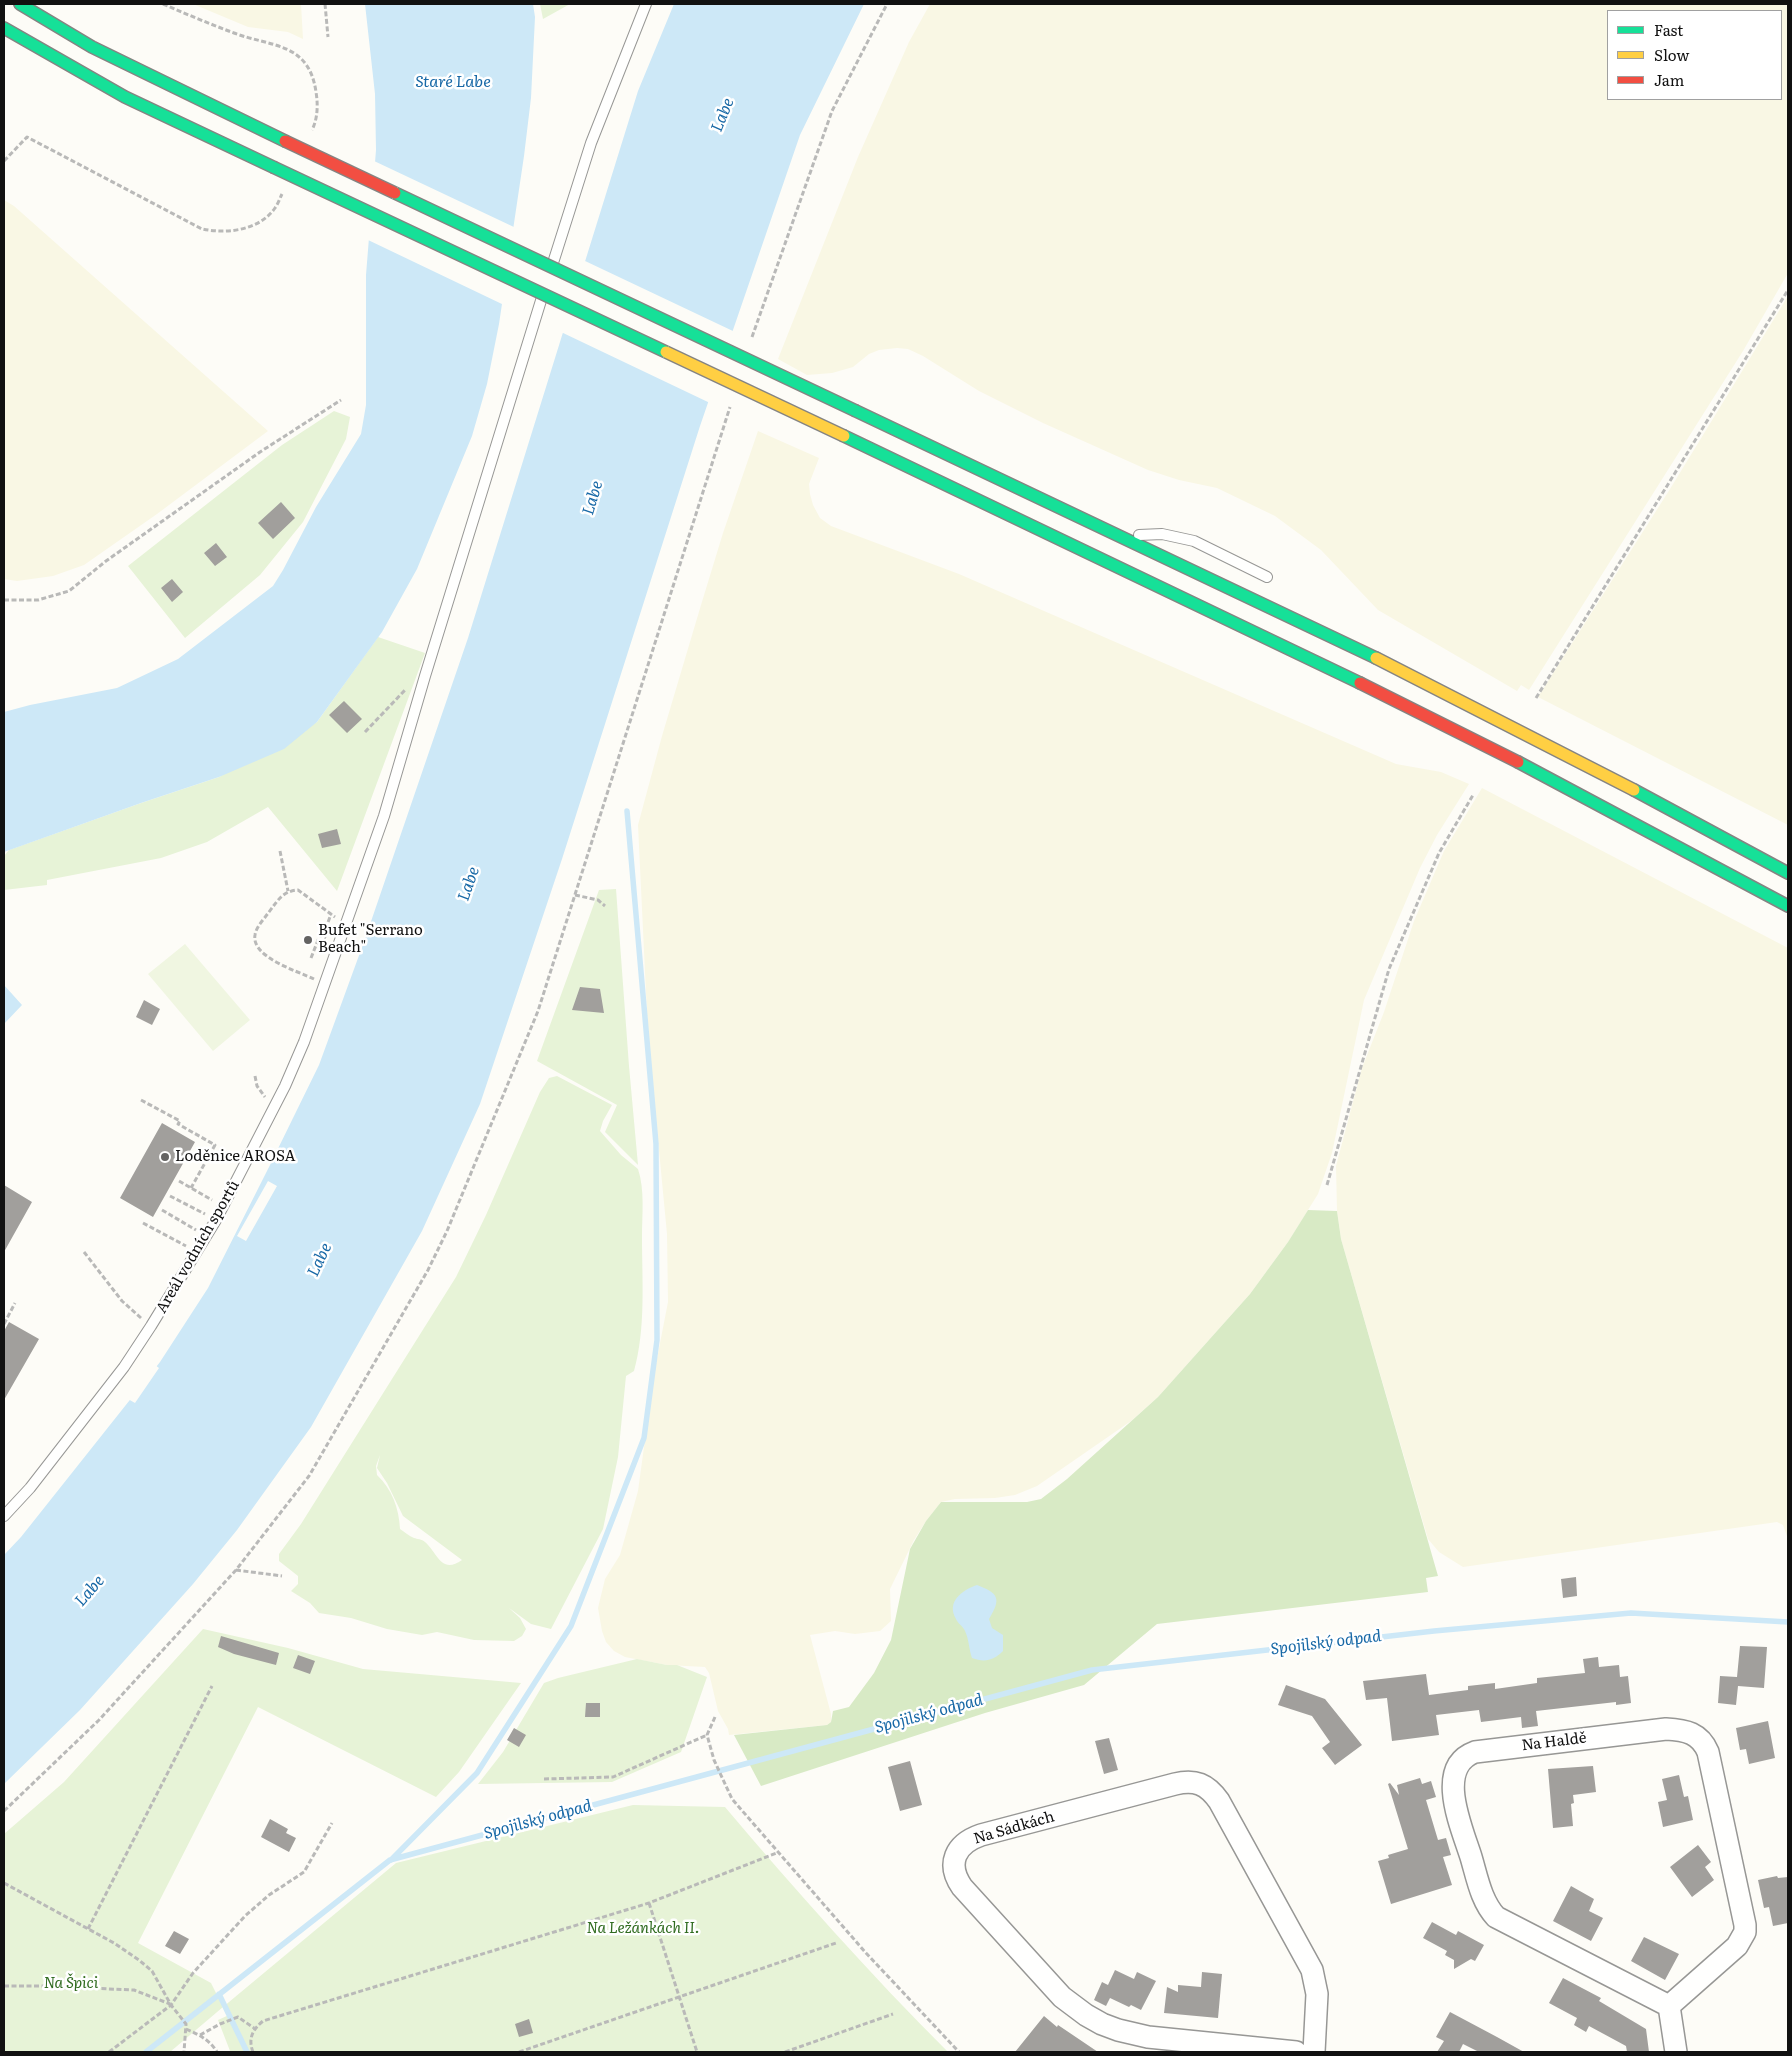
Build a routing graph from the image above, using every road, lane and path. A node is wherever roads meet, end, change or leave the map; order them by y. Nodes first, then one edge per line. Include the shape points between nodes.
1 (20, 4) edge
2 (325, 4) edge
3 (646, 4) edge
4 (887, 4) edge
5 (4, 28) edge
6 (328, 38) dead end
7 (27, 138) dead end
8 (4, 162) edge
9 (1788, 290) edge
10 (750, 342) dead end
11 (732, 398) dead end
12 (341, 400) dead end
13 (1120, 536) junction
14 (1267, 577) dead end
15 (4, 600) edge
16 (425, 676) junction
17 (1536, 698) dead end
18 (365, 732) dead end
19 (1473, 795) dead end
20 (280, 851) dead end
21 (1788, 873) edge
22 (288, 891) junction
23 (575, 895) junction
24 (604, 906) dead end
25 (1788, 906) edge
26 (331, 914) junction
27 (347, 926) junction
28 (323, 936) dead end
29 (326, 985) junction
30 (254, 1076) dead end
31 (141, 1100) dead end
32 (274, 1107) junction
33 (179, 1181) dead end
34 (1327, 1185) dead end
35 (191, 1188) junction
36 (170, 1196) dead end
37 (224, 1206) junction
38 (162, 1210) dead end
39 (216, 1220) junction
40 (143, 1223) dead end
41 (207, 1237) junction
42 (84, 1252) dead end
43 (198, 1252) junction
44 (15, 1303) dead end
45 (4, 1322) edge
46 (152, 1326) junction
47 (4, 1516) edge
48 (236, 1570) junction
49 (282, 1576) dead end
50 (212, 1686) dead end
51 (715, 1717) dead end
52 (707, 1735) junction
53 (544, 1779) dead end
54 (4, 1811) edge
55 (332, 1823) dead end
56 (779, 1852) junction
57 (4, 1883) edge
58 (649, 1902) junction
59 (88, 1930) junction
60 (836, 1943) dead end
61 (4, 1986) edge
62 (679, 1997) junction
63 (171, 2005) junction
64 (1668, 2006) junction
65 (893, 2014) dead end
66 (254, 2028) junction
67 (186, 2029) junction
68 (200, 2035) junction
69 (109, 2052) edge
70 (184, 2052) edge
71 (217, 2052) edge
72 (253, 2052) edge
73 (519, 2052) edge
74 (697, 2052) edge
75 (785, 2052) edge
76 (959, 2052) edge
77 (1296, 2052) edge
78 (1314, 2052) edge
79 (1676, 2052) edge

1 - 13 main road, bridge via 107,55
2 - 6 path
3 - 16 lane, Areál vodních sportů via 591,143
4 - 10 path via 832,112
5 - 25 main road, bridge via 125,97 1411,708
7 - 8 path
9 - 17 path
11 - 23 path
12 - 15 path via 203,492 69,591 38,600
13 - 14 lane via 1162,534 1194,541
13 - 21 main road via 1420,680
16 - 18 path via 404,690
16 - 27 lane, Areál vodních sportů via 384,816
19 - 34 path via 1439,854 1389,969
20 - 22 path
22 - 26 path via 298,890
22 - 29 path via 281,895 256,929 256,946 263,955
23 - 24 path via 598,900
23 - 48 path via 538,1011 428,1270 309,1476
26 - 27 path
26 - 28 path
27 - 29 lane, Areál vodních sportů
29 - 32 lane, Areál vodních sportů
30 - 32 path via 257,1086
31 - 35 path via 215,1145
32 - 37 lane, Areál vodních sportů
33 - 35 path
35 - 37 path
36 - 39 path
37 - 39 lane, Areál vodních sportů
38 - 41 path
39 - 41 lane, Areál vodních sportů
40 - 43 path
41 - 43 lane, Areál vodních sportů
42 - 46 path via 122,1301
43 - 46 lane, Areál vodních sportů
44 - 45 path
46 - 47 lane, Areál vodních sportů via 30,1488
48 - 49 path
48 - 54 path via 99,1720
50 - 59 path
51 - 52 path
52 - 53 path via 612,1778
52 - 56 path via 714,1760 732,1799
55 - 63 path via 304,1872 245,1916 192,1973
56 - 58 path
56 - 76 path via 866,1953
57 - 59 path
58 - 62 path
58 - 66 path via 263,2021
59 - 63 path via 114,1943 152,1971
60 - 62 path
61 - 63 path via 134,1990
62 - 73 path
62 - 74 path
63 - 67 path via 186,2024
63 - 69 path
64 - 64 street, Na Haldě via 1737,1946 1745,1932 1711,1760 1704,1743 1693,1733 1666,1728 1484,1750 1465,1757 1456,1773 1454,1800 1485,1900 1492,1912 1502,1921
64 - 79 street
65 - 75 path
66 - 68 path via 238,2017
66 - 72 path via 250,2038
67 - 68 path
67 - 70 path
68 - 71 path via 212,2043
77 - 78 street, Na Sádkách via 1148,2036 1118,2030 1086,2015 1051,1986 962,1887 955,1872 957,1852 968,1841 981,1835 1175,1784 1203,1784 1219,1801 1312,1970 1317,1994

